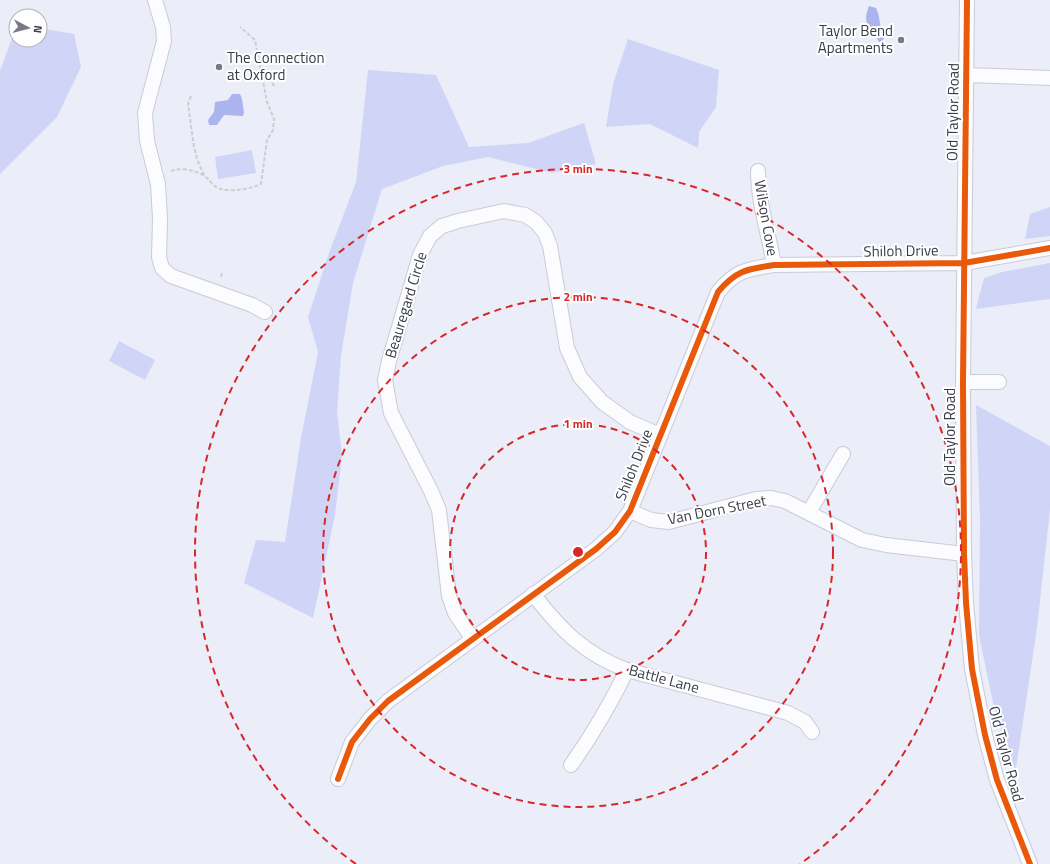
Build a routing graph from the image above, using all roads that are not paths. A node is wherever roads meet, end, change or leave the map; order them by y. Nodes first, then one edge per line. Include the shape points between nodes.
1 (155, 0) edge
2 (967, 0) edge
3 (966, 75) junction
4 (1050, 78) edge
5 (758, 171) dead end
6 (1050, 248) edge
7 (964, 264) junction
8 (774, 265) junction
9 (264, 312) dead end
10 (963, 382) junction
11 (999, 382) dead end
12 (660, 435) junction
13 (842, 454) dead end
14 (630, 511) junction
15 (809, 512) junction
16 (964, 554) junction
17 (533, 594) junction
18 (472, 638) junction
19 (627, 670) junction
20 (812, 732) dead end
21 (571, 765) dead end
22 (338, 779) dead end
23 (1030, 864) edge

1 - 9 street via 163,27 164,41 144,113 147,141 158,184 159,257 162,268 171,276
2 - 3 street, Old Taylor Road
3 - 4 street
3 - 7 street, Old Taylor Road
5 - 8 street, Wilson Cove via 758,192
6 - 7 street, Shiloh Drive
7 - 8 street, Shiloh Drive
7 - 10 street, Old Taylor Road
8 - 12 street, Shiloh Drive via 741,272 718,292
10 - 11 street
10 - 16 street, Old Taylor Road
12 - 14 street, Shiloh Drive
12 - 18 street, Beauregard Circle via 630,422 602,402 580,377 567,348 550,246 545,233 536,222 525,215 504,211 442,226 430,236 420,255 389,361 385,380 386,391 391,413 439,510 449,596 454,613
13 - 15 street
14 - 15 street, Van Dorn Street via 651,520 669,522 756,499 771,498 785,501
14 - 17 street, Shiloh Drive via 615,532 596,549
15 - 16 street, Van Dorn Street via 862,540 886,546
16 - 23 street, Old Taylor Road via 972,669 985,735 997,780
17 - 18 street, Shiloh Drive
17 - 19 street, Battle Lane via 566,634 586,650
18 - 22 street, Shiloh Drive via 388,700 352,742
19 - 20 street, Battle Lane via 788,713 804,722
19 - 21 street via 607,710

